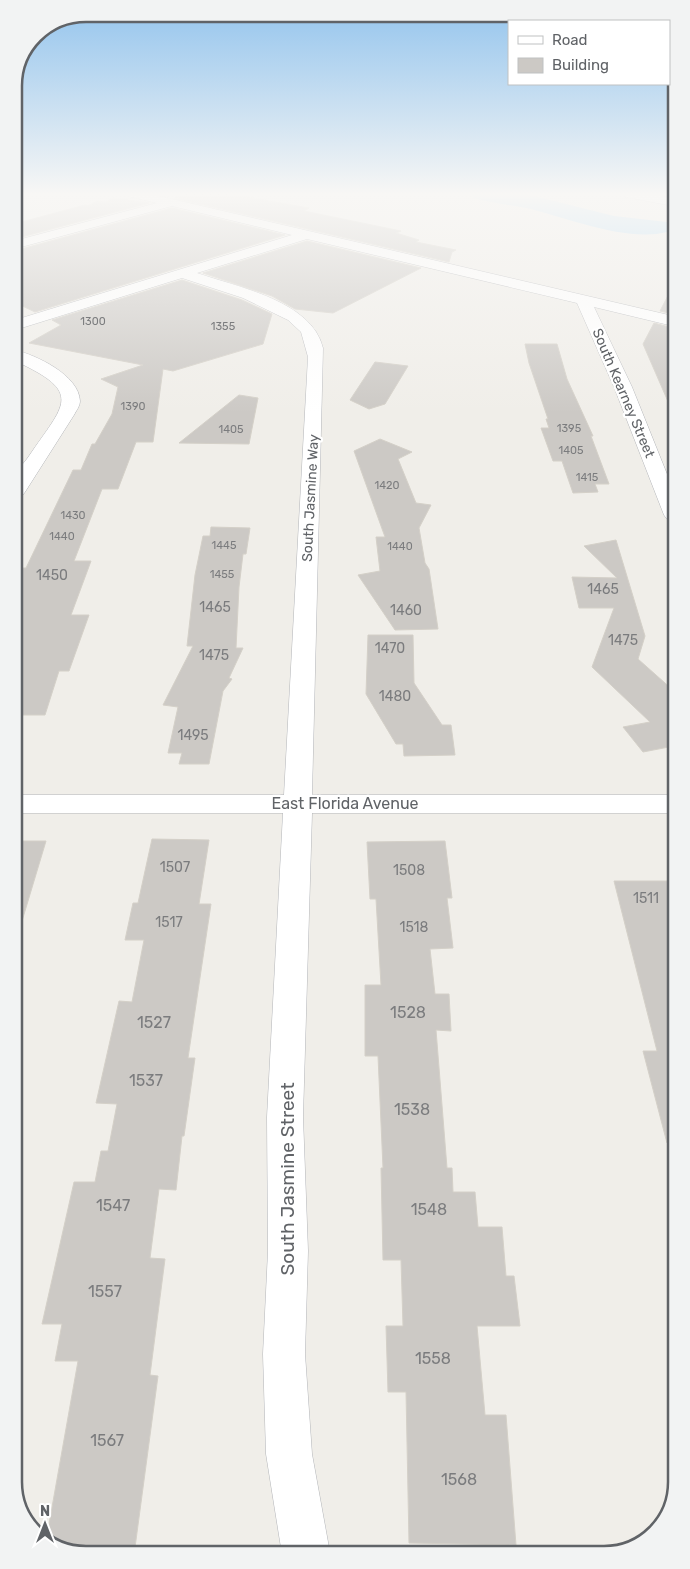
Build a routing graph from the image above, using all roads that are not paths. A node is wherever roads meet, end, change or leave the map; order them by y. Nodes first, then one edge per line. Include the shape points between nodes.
1 (209, 266) edge
2 (442, 266) edge
3 (185, 274) junction
4 (583, 299) junction
5 (668, 320) edge
6 (23, 322) edge
7 (23, 359) edge
8 (23, 480) edge
9 (668, 500) edge
10 (298, 803) junction
11 (22, 804) edge
12 (668, 804) edge
13 (305, 1546) edge

1 - 3 street
2 - 4 street
3 - 6 street
3 - 10 street, South Jasmine Way via 284,311 304,325 314,343 317,369
4 - 5 street
4 - 9 street, South Kearney Street via 624,387
7 - 8 street via 60,379 70,394 71,402
10 - 11 street, East Florida Avenue
10 - 12 street, East Florida Avenue
10 - 13 street, South Jasmine Street via 285,1117 288,1251 284,1354 289,1454

